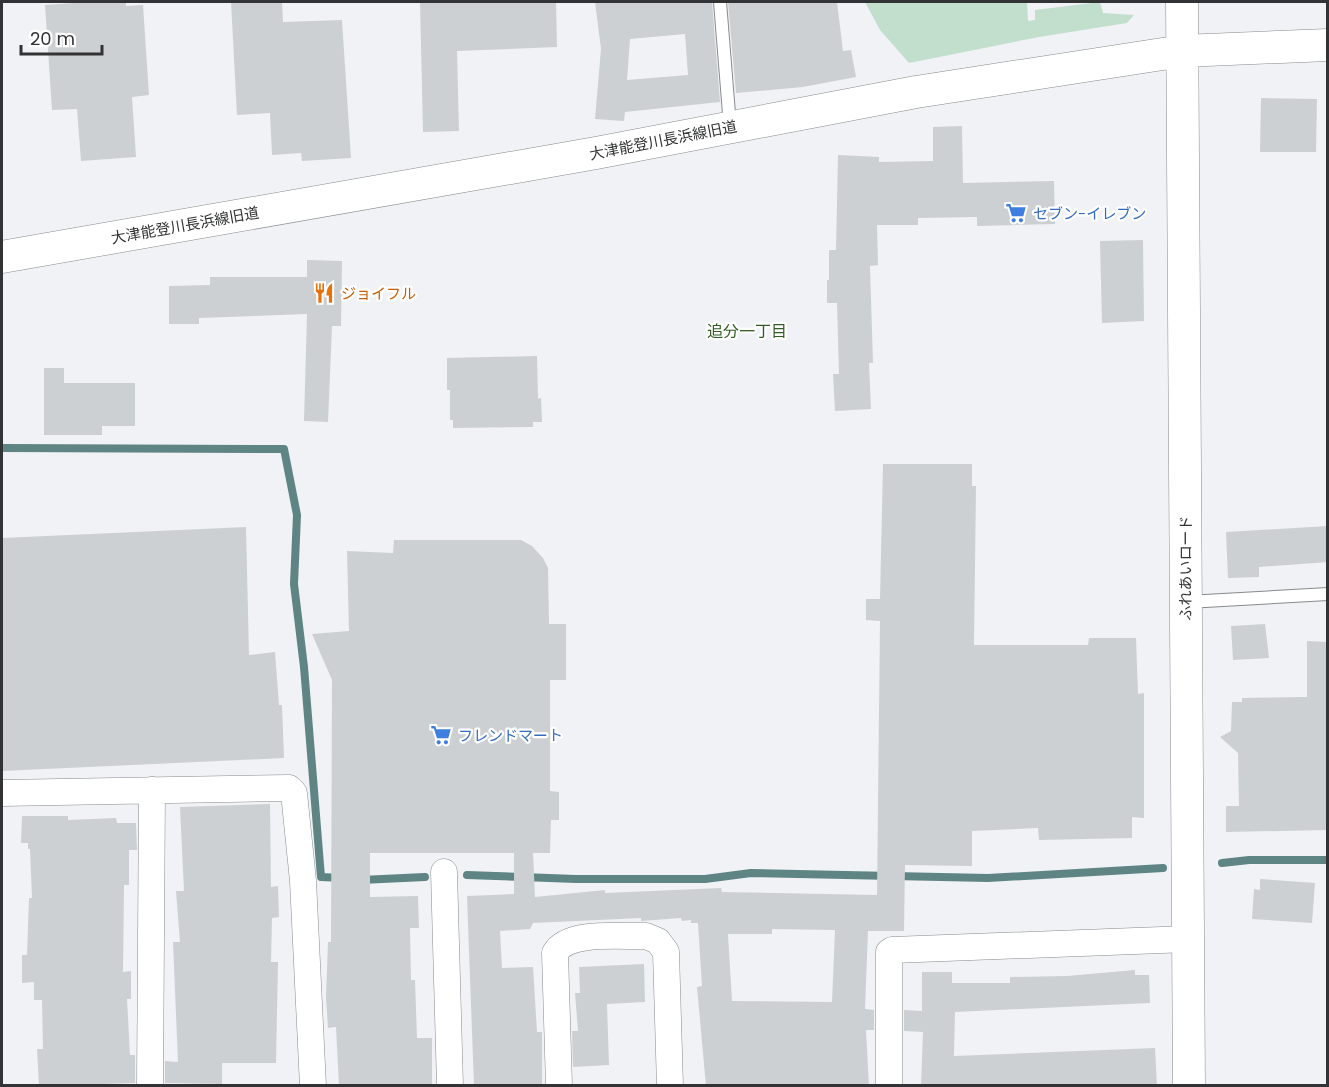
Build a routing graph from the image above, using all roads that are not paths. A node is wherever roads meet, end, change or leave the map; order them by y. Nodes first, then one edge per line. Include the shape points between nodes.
1 (720, 2) edge
2 (1182, 2) edge
3 (1328, 45) edge
4 (1182, 51) junction
5 (730, 127) junction
6 (2, 257) edge
7 (1328, 594) edge
8 (1185, 602) junction
9 (152, 790) junction
10 (2, 794) edge
11 (444, 872) dead end
12 (1188, 939) junction
13 (150, 1086) edge
14 (313, 1086) edge
15 (450, 1086) edge
16 (559, 1086) edge
17 (670, 1086) edge
18 (889, 1086) edge
19 (1189, 1086) edge

1 - 5 lane
2 - 4 street, ふれあいロード
3 - 4 street, 大津能登川長浜線旧道
4 - 5 street, 大津能登川長浜線旧道 via 916,92
4 - 8 street, ふれあいロード
5 - 6 street, 大津能登川長浜線旧道
7 - 8 lane
8 - 12 street, ふれあいロード
9 - 10 street
9 - 13 street
9 - 14 street via 289,788 294,793 303,881
11 - 15 street
12 - 18 street via 892,950
12 - 19 street, ふれあいロード
16 - 17 street via 555,952 559,945 571,938 646,936 658,941 666,952

